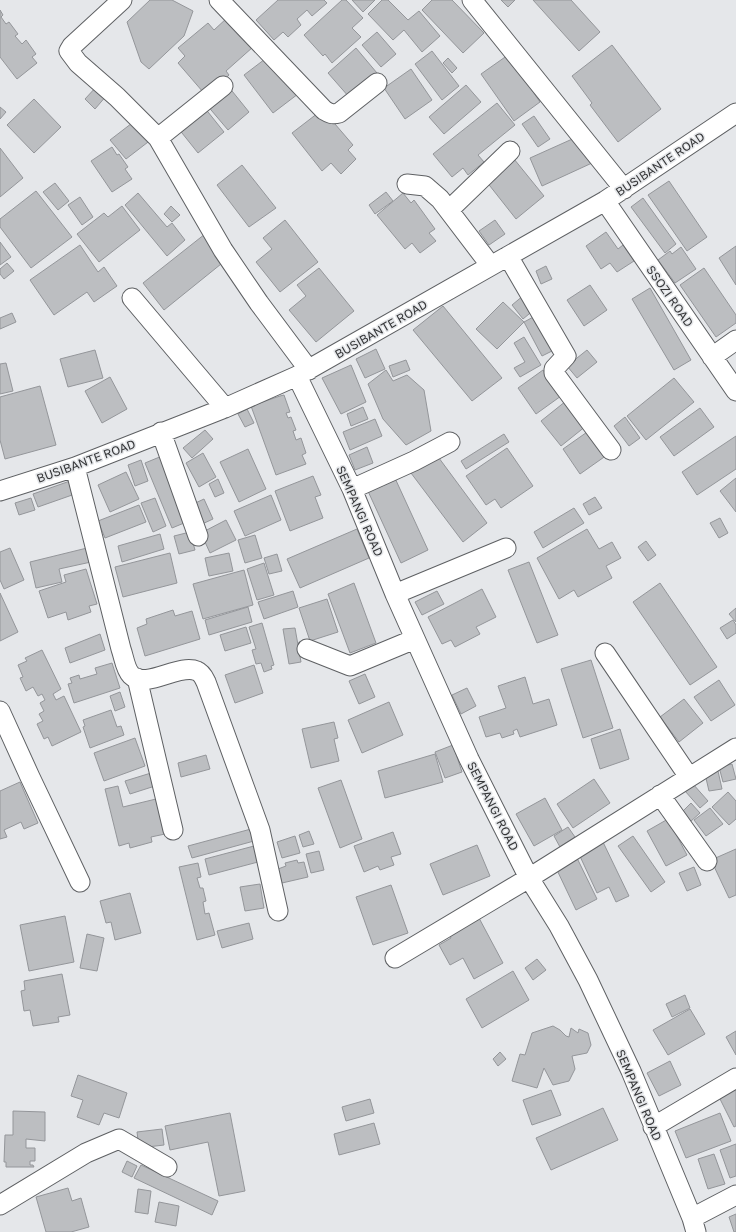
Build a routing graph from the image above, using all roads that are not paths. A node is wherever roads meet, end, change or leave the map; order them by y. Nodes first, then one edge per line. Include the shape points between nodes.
1 (122, 0) edge
2 (219, 0) edge
3 (472, 0) edge
4 (377, 84) dead end
5 (223, 86) dead end
6 (736, 113) edge
7 (158, 138) junction
8 (510, 151) dead end
9 (407, 184) dead end
10 (624, 189) junction
11 (605, 201) junction
12 (449, 210) junction
13 (508, 256) junction
14 (491, 266) junction
15 (132, 298) dead end
16 (736, 340) edge
17 (712, 357) junction
18 (303, 373) junction
19 (736, 391) edge
20 (225, 408) junction
21 (161, 432) junction
22 (450, 442) dead end
23 (611, 450) dead end
24 (75, 467) junction
25 (352, 489) junction
26 (0, 491) edge
27 (198, 536) dead end
28 (506, 548) dead end
29 (395, 594) junction
30 (415, 639) junction
31 (307, 649) dead end
32 (606, 653) dead end
33 (137, 678) junction
34 (0, 711) edge
35 (736, 748) edge
36 (689, 778) junction
37 (660, 795) junction
38 (172, 830) dead end
39 (707, 861) dead end
40 (529, 878) junction
41 (80, 882) dead end
42 (278, 911) dead end
43 (395, 958) dead end
44 (736, 1078) edge
45 (653, 1127) junction
46 (167, 1167) dead end
47 (736, 1195) edge
48 (0, 1205) edge
49 (694, 1225) edge

1 - 7 street, SEMPANGI ROAD via 72,46 70,52 78,63
2 - 4 street via 329,114 339,113
3 - 10 street
5 - 7 street
6 - 10 street, BUSIBANTE ROAD
7 - 18 street, SEMPANGI ROAD via 223,250
8 - 12 street
9 - 12 street via 425,186
10 - 11 street, BUSIBANTE ROAD
11 - 13 street, BUSIBANTE ROAD
11 - 17 street, SSOZI ROAD
12 - 14 street
13 - 14 street, BUSIBANTE ROAD
13 - 23 street via 566,356 554,369 554,373
14 - 18 street, BUSIBANTE ROAD
15 - 20 street
16 - 17 street
17 - 19 street, SSOZI ROAD
18 - 20 street, BUSIBANTE ROAD
18 - 25 street, SEMPANGI ROAD
20 - 21 street, BUSIBANTE ROAD
21 - 24 street, BUSIBANTE ROAD
21 - 27 street
22 - 25 street
24 - 26 street, BUSIBANTE ROAD
24 - 33 street via 121,649 128,670
25 - 29 street, SEMPANGI ROAD
28 - 29 street
29 - 30 street, SEMPANGI ROAD
30 - 31 street via 350,666
30 - 40 street, SEMPANGI ROAD via 469,759
32 - 36 street
33 - 38 street
33 - 42 street via 144,680 188,670 196,670 202,675 260,830
34 - 41 street
35 - 36 street
36 - 37 street
37 - 39 street
37 - 40 street
40 - 43 street
40 - 45 street, SEMPANGI ROAD via 588,980 631,1071
44 - 45 street
45 - 49 street, SEMPANGI ROAD
46 - 48 street via 119,1139 86,1153
47 - 49 street

